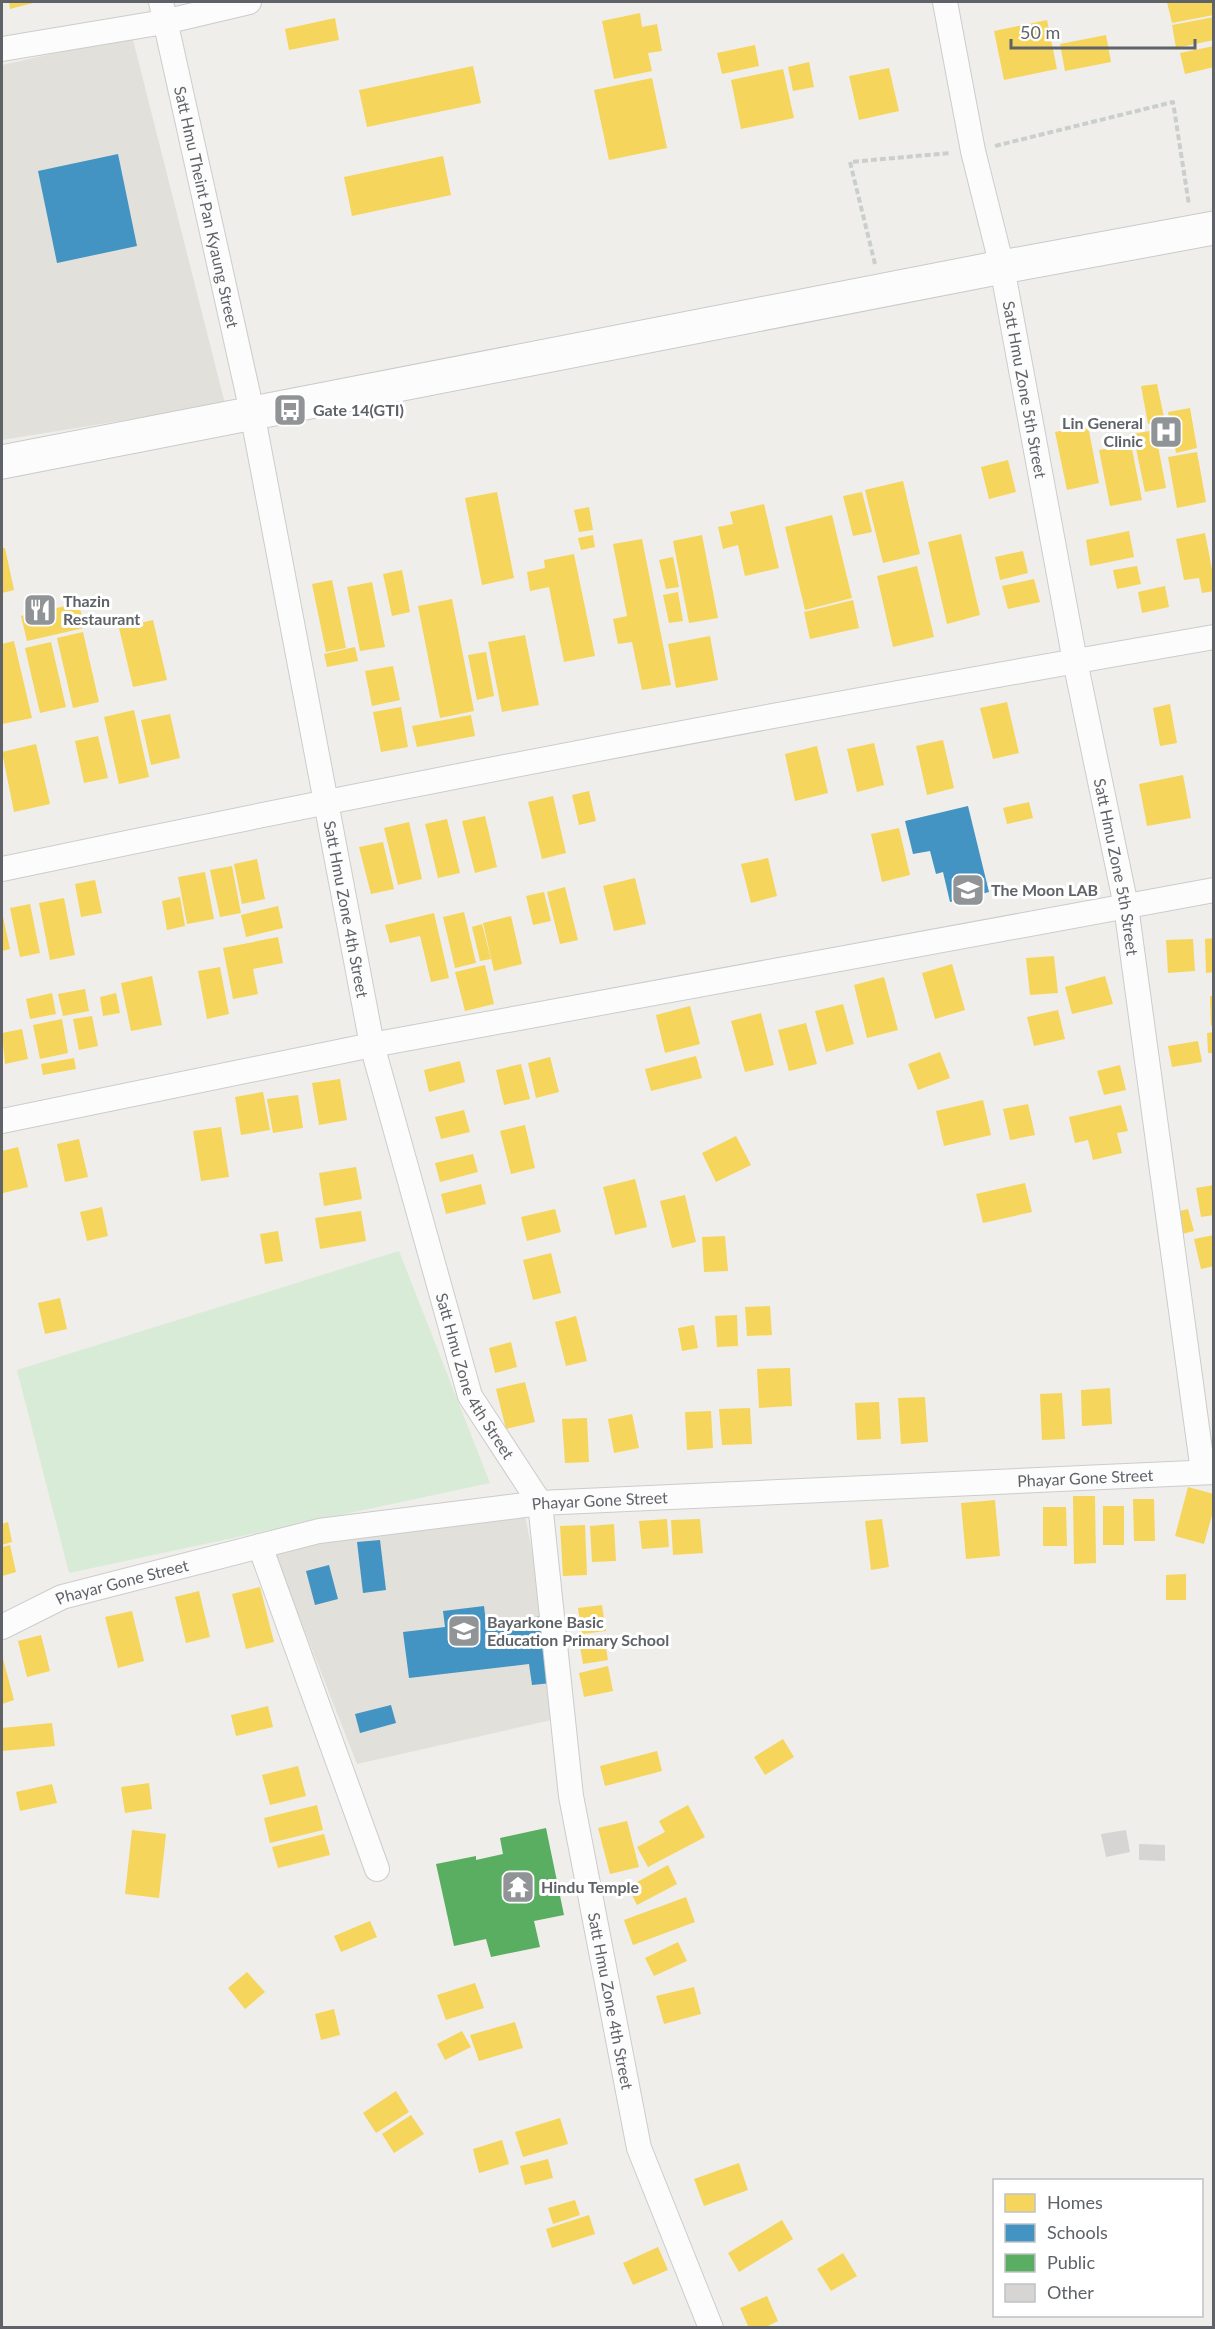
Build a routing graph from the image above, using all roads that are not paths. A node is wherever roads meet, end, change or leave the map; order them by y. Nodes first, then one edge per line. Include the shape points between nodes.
1 (249, 2) edge
2 (945, 2) edge
3 (162, 12) edge
4 (2, 49) edge
5 (1203, 230) edge
6 (1002, 267) junction
7 (252, 412) junction
8 (2, 462) edge
9 (1214, 637) edge
10 (1075, 661) junction
11 (326, 800) junction
12 (2, 869) edge
13 (1214, 890) edge
14 (1126, 906) junction
15 (372, 1045) junction
16 (2, 1122) edge
17 (1208, 1472) edge
18 (540, 1503) junction
19 (260, 1546) junction
20 (2, 1626) edge
21 (377, 1869) dead end
22 (711, 2328) edge

1 - 3 street
2 - 6 street, Satt Hmu Zone 5th Street via 973,151
3 - 4 street
3 - 7 street, Satt Hmu Theint Pan Kyaung Street
5 - 6 main road
6 - 7 main road
6 - 10 street, Satt Hmu Zone 5th Street
7 - 8 main road
7 - 11 street, Satt Hmu Zone 4th Street
9 - 10 street
10 - 11 street
10 - 14 street, Satt Hmu Zone 5th Street
11 - 12 street
11 - 15 street, Satt Hmu Zone 4th Street
13 - 14 street
14 - 15 street
14 - 17 street, Satt Hmu Zone 5th Street
15 - 16 street
15 - 18 street, Satt Hmu Zone 4th Street via 470,1396
17 - 18 street, Phayar Gone Street
18 - 19 street, Phayar Gone Street via 319,1531
18 - 22 street, Satt Hmu Zone 4th Street via 571,1796 639,2148
19 - 20 street, Phayar Gone Street via 62,1597
19 - 21 street

